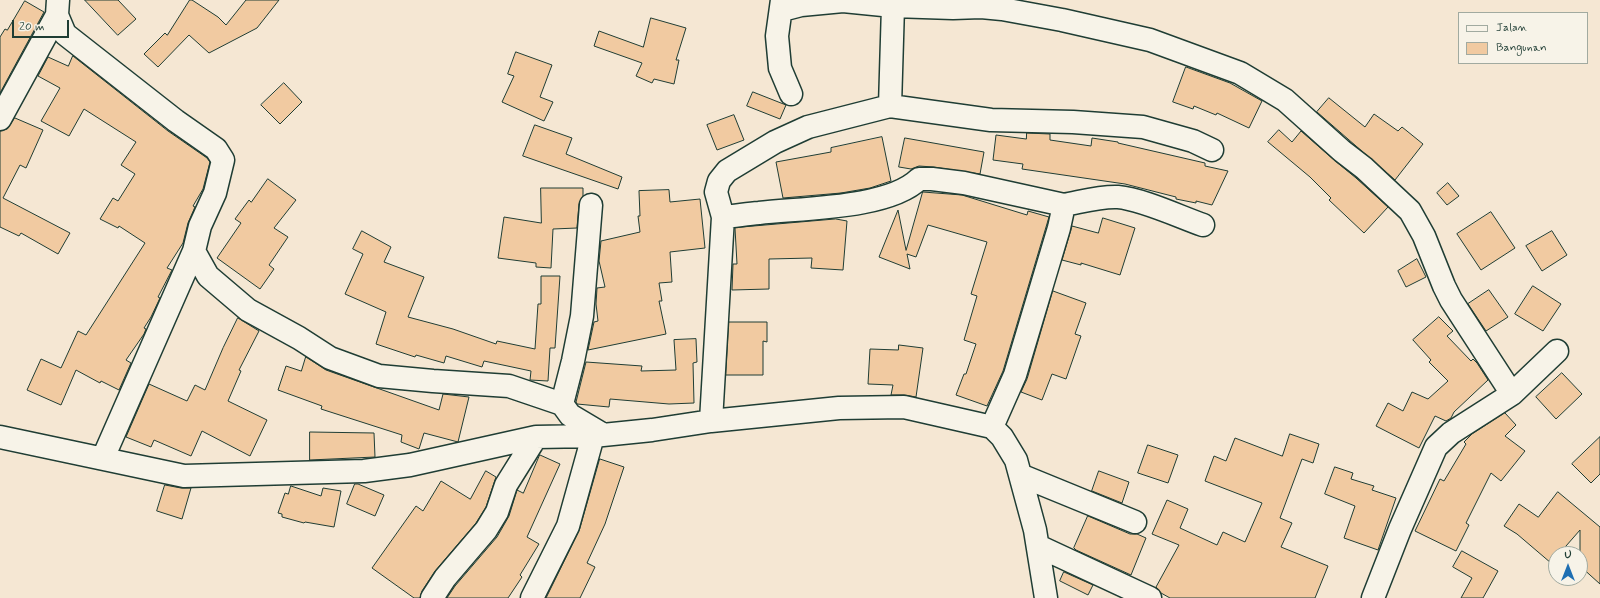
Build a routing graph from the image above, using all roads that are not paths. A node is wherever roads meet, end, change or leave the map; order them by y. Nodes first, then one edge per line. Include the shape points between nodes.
1 (782, 5) edge
2 (893, 6) junction
3 (58, 8) edge
4 (791, 94) dead end
5 (890, 106) junction
6 (0, 119) edge
7 (1212, 150) dead end
8 (591, 205) dead end
9 (1064, 205) junction
10 (723, 217) junction
11 (1203, 225) dead end
12 (194, 251) junction
13 (1557, 351) dead end
14 (1512, 394) junction
15 (562, 404) junction
16 (711, 421) junction
17 (992, 427) junction
18 (597, 435) junction
19 (0, 437) edge
20 (536, 437) junction
21 (103, 458) junction
22 (1020, 475) junction
23 (1136, 522) dead end
24 (1038, 546) junction
25 (432, 598) edge
26 (532, 598) edge
27 (1046, 598) edge
28 (1150, 598) edge
29 (1373, 598) edge

1 - 2 street via 843,0
1 - 4 street via 777,36 780,68
2 - 5 street
2 - 14 street via 981,7 1113,30 1150,40 1240,73 1285,100 1410,211 1424,236 1451,300
3 - 6 street
3 - 12 street via 65,34 216,150 223,160 215,193 200,226
5 - 7 street via 991,120 1143,127 1193,141
5 - 10 street via 808,127 775,142 727,171 719,180 716,192
8 - 15 street via 582,316
9 - 10 street via 964,183 919,179 911,187 873,200 808,210
9 - 11 street via 1119,197 1144,203
9 - 17 street via 1015,375
10 - 16 street
12 - 15 street via 208,276 248,310 330,358 379,376 509,386
12 - 21 street
13 - 14 street
14 - 29 street via 1451,433 1436,447
15 - 18 street via 570,415
16 - 17 street via 838,408 904,407
16 - 18 street
17 - 22 street via 1002,437 1016,460
18 - 20 street
18 - 26 street via 568,526
19 - 21 street
20 - 21 street via 410,465 364,471 184,476
20 - 25 street via 506,485 497,512 486,530 445,578
22 - 23 street
22 - 24 street
24 - 27 street
24 - 28 street

